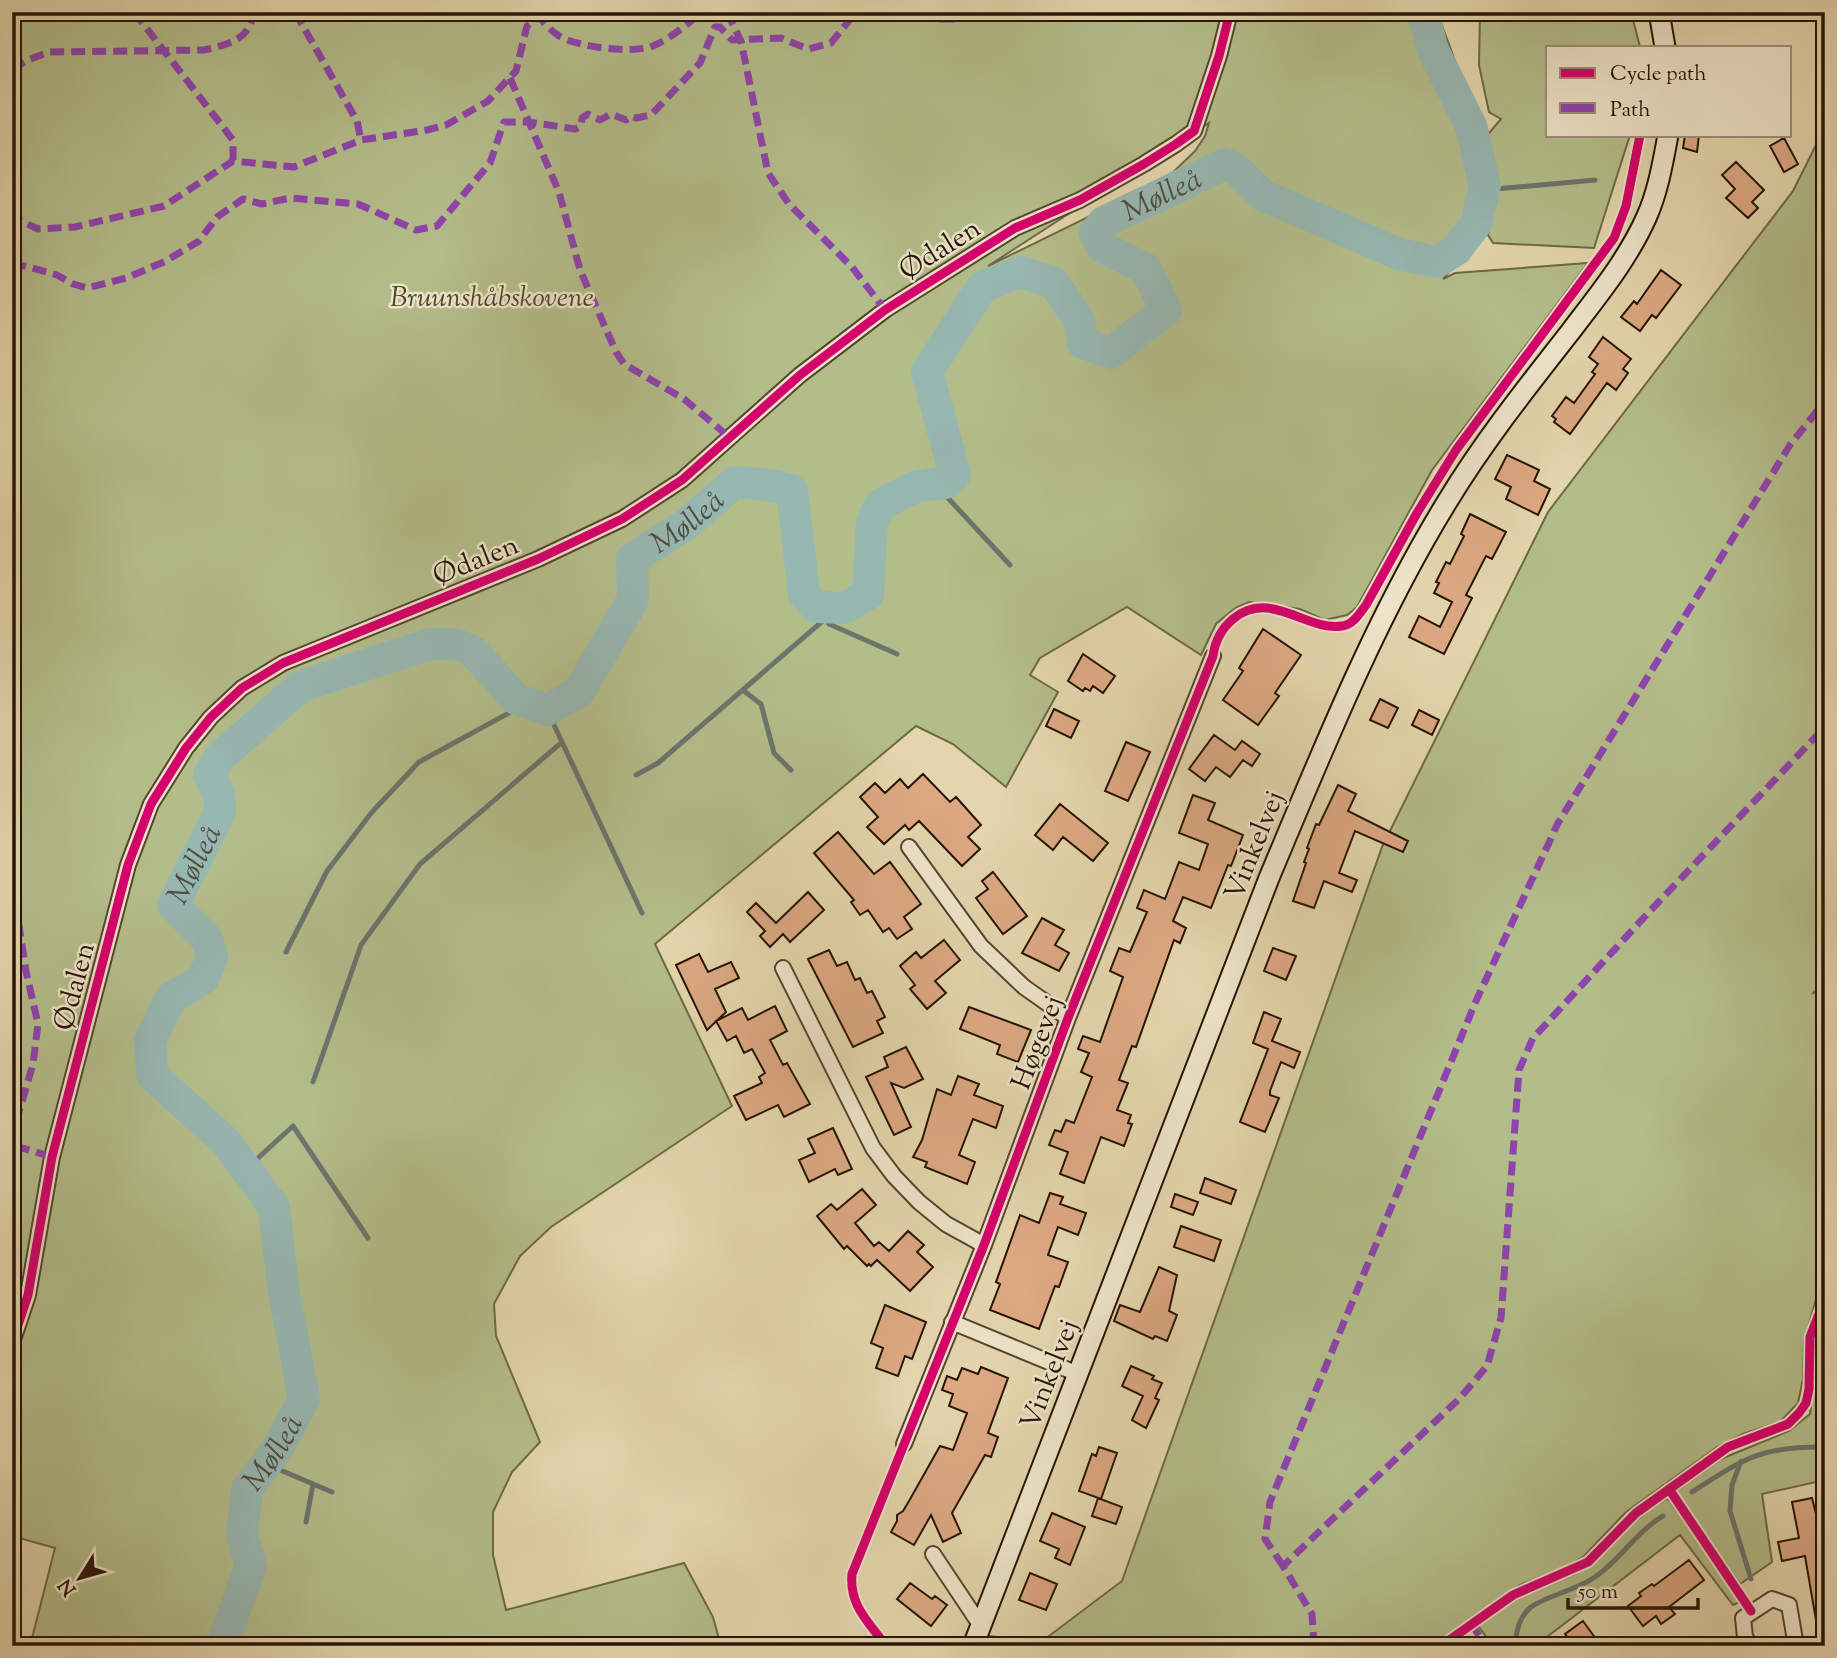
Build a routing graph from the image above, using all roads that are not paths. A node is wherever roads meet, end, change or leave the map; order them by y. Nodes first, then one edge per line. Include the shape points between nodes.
1 (1230, 12) edge
2 (1659, 12) edge
3 (1665, 46) edge
4 (1668, 136) edge
5 (1213, 656) dead end
6 (909, 847) dead end
7 (783, 968) dead end
8 (1068, 1018) junction
9 (984, 1245) junction
10 (952, 1322) junction
11 (12, 1343) edge
12 (1078, 1374) junction
13 (904, 1444) dead end
14 (933, 1554) dead end
15 (981, 1626) junction
16 (973, 1646) edge
17 (1751, 1646) edge
18 (1796, 1646) edge

1 - 11 street, Ødalen via 1194,131 1176,144 1080,200 1015,228 885,310 800,375 682,480 622,519 538,559 283,663 242,688 211,717 151,804 128,865 52,1157 28,1294
2 - 3 street
4 - 12 street, Vinkelvej via 1647,216 1621,265 1490,436 1393,599 1269,878
5 - 8 street, Høgevej
6 - 8 street, Høgevej via 988,954
7 - 9 street via 873,1148 919,1202
8 - 9 street, Høgevej
9 - 10 street, Høgevej
10 - 12 street
10 - 13 street, Høgevej
12 - 15 street, Vinkelvej
14 - 15 street
15 - 16 street, Vinkelvej
17 - 18 street via 1743,1618 1772,1599 1789,1605

